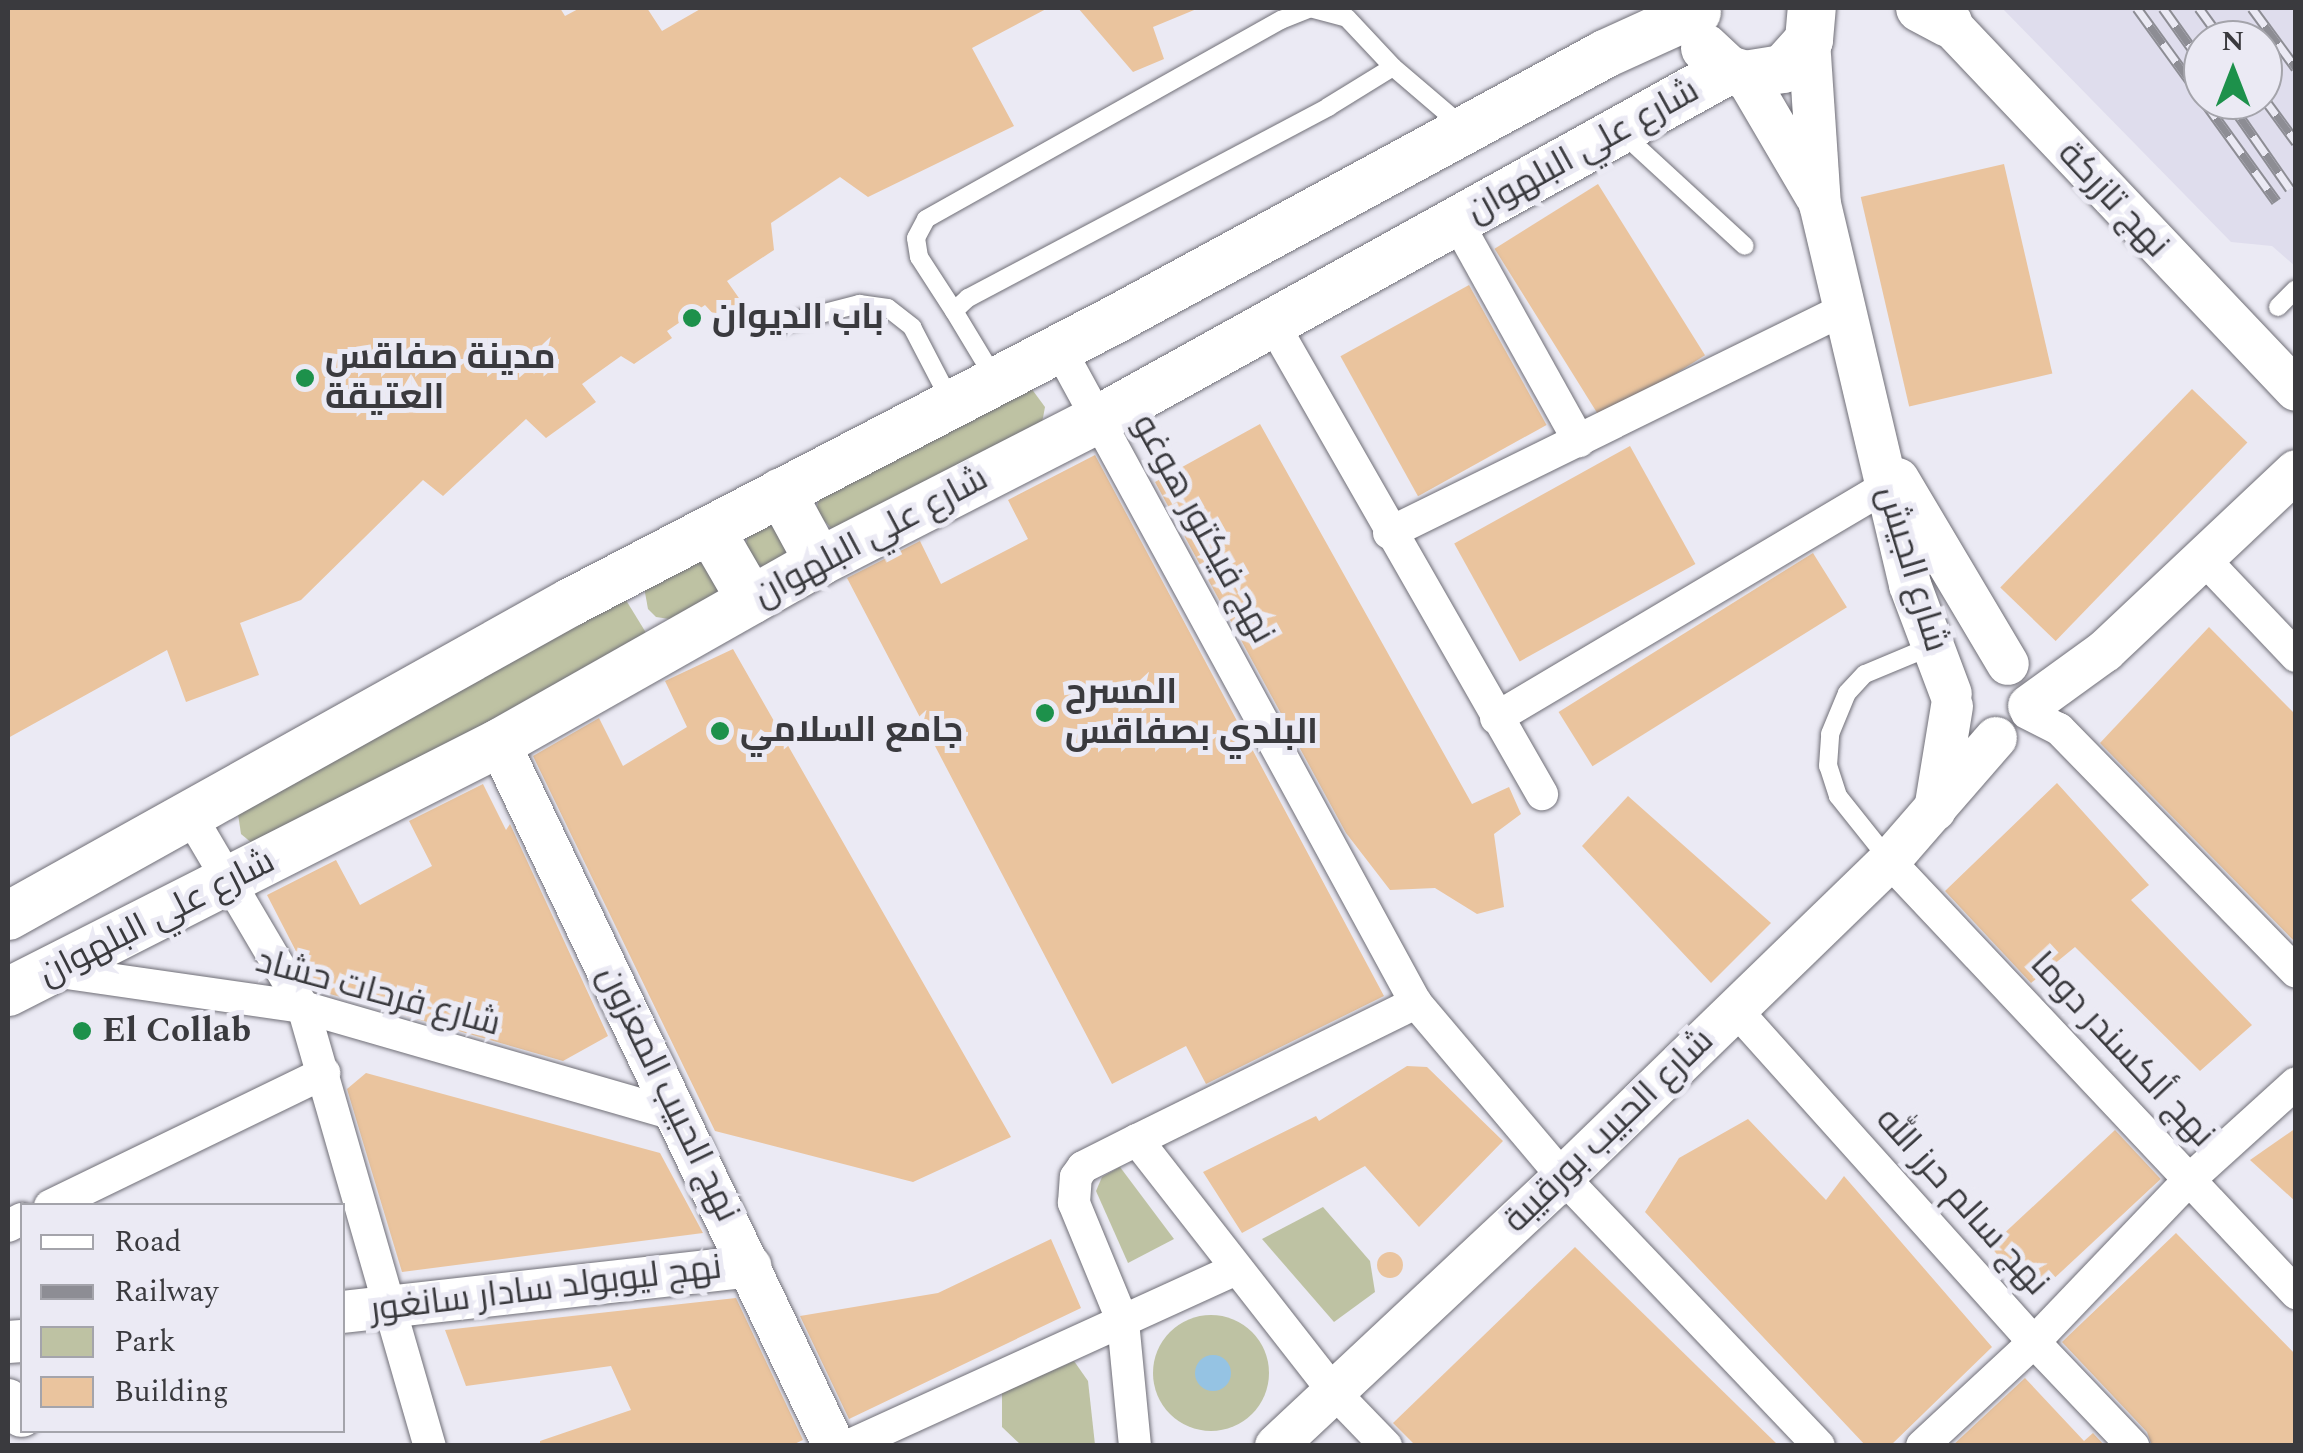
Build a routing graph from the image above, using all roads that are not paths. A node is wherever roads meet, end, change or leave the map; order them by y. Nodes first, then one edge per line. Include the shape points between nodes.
1 (1698, 10) edge
2 (1934, 13) edge
3 (1811, 24) edge
4 (1394, 67) junction
5 (1737, 73) junction
6 (1466, 129) junction
7 (1621, 132) junction
8 (1820, 204) junction
9 (1457, 222) junction
10 (1744, 246) dead end
11 (2296, 289) edge
12 (2278, 307) dead end
13 (1847, 308) junction
14 (954, 311) junction
15 (1272, 322) junction
16 (782, 324) dead end
17 (1059, 348) junction
18 (996, 380) junction
19 (2296, 390) edge
20 (950, 402) junction
21 (1097, 420) junction
22 (1579, 441) junction
23 (1887, 469) junction
24 (2296, 471) edge
25 (781, 492) junction
26 (711, 531) junction
27 (1389, 533) junction
28 (2204, 559) junction
29 (819, 562) junction
30 (751, 600) junction
31 (1933, 646) junction
32 (2296, 656) edge
33 (2016, 698) junction
34 (1952, 700) junction
35 (1496, 718) junction
36 (499, 743) junction
37 (1542, 794) dead end
38 (1935, 810) junction
39 (191, 818) junction
40 (1890, 861) junction
41 (230, 882) junction
42 (8, 916) edge
43 (53, 970) junction
44 (2296, 972) edge
45 (8, 992) edge
46 (1416, 1003) junction
47 (302, 1007) junction
48 (1735, 1009) junction
49 (324, 1073) junction
50 (2296, 1082) edge
51 (678, 1115) junction
52 (1136, 1140) junction
53 (1564, 1178) junction
54 (2189, 1180) junction
55 (56, 1203) edge
56 (750, 1266) junction
57 (1235, 1270) junction
58 (2296, 1293) edge
59 (392, 1308) junction
60 (345, 1312) edge
61 (1124, 1322) junction
62 (2034, 1342) junction
63 (1332, 1390) junction
64 (1133, 1430) edge
65 (430, 1446) edge
66 (834, 1446) edge
67 (848, 1446) edge
68 (1160, 1446) edge
69 (1276, 1446) edge
70 (1386, 1446) edge
71 (1819, 1446) edge
72 (1922, 1446) edge
73 (2132, 1446) edge

1 - 5 main road via 1704,46
1 - 6 main road, شارع علي البلهوان
2 - 19 street, نهج تازركة
3 - 5 main road, شارع علي البلهوان via 1783,69
3 - 8 street, شارع الجيش
4 - 6 lane
4 - 14 lane
4 - 14 lane via 1346,18 1310,8 1282,20 926,219 916,238 919,258
5 - 7 main road, شارع علي البلهوان
5 - 8 street, شارع الجيش
6 - 17 main road, شارع علي البلهوان
7 - 9 main road, شارع علي البلهوان
7 - 10 lane
8 - 13 street, شارع الجيش
9 - 15 main road, شارع علي البلهوان
9 - 22 street
11 - 12 lane
13 - 22 street
13 - 23 street, شارع الجيش
14 - 18 lane
15 - 21 main road, شارع علي البلهوان
15 - 27 street
16 - 20 lane via 859,304 888,308 912,327
17 - 18 main road, شارع علي البلهوان
17 - 21 street, نهج فيكتور هوغو
18 - 20 main road, شارع علي البلهوان
20 - 25 main road, شارع علي البلهوان
21 - 29 main road, شارع علي البلهوان
21 - 46 street, نهج فيكتور هوغو
22 - 27 street
23 - 31 street, شارع الجيش via 1910,585
23 - 33 street, شارع الجيش
23 - 35 street
24 - 28 street, شارع الحبيب بورقيبة
25 - 26 main road, شارع علي البلهوان
25 - 29 main road
26 - 30 main road
26 - 39 main road, شارع علي البلهوان via 572,602
27 - 35 street
28 - 32 street
28 - 33 street, شارع الحبيب بورقيبة via 2105,652
29 - 30 main road, شارع علي البلهوان
30 - 36 main road, شارع علي البلهوان
31 - 34 street, شارع الجيش
31 - 40 lane via 1865,674 1847,693 1830,734 1828,766 1838,796
33 - 34 street via 1984,738 1963,727
33 - 34 street via 1983,660 1954,682
33 - 38 street, شارع الحبيب بورقيبة
33 - 44 street via 2059,729
34 - 38 street
35 - 37 street
36 - 41 main road, شارع علي البلهوان
36 - 51 street, نهج الحبيب المعزون
38 - 40 street, شارع الحبيب بورقيبة
39 - 41 street
39 - 42 main road, شارع علي البلهوان
40 - 48 street, شارع الحبيب بورقيبة
40 - 54 street, نهج ألكسندر دوما
41 - 43 main road, شارع علي البلهوان
41 - 47 street
43 - 45 main road, شارع علي البلهوان
43 - 47 street, شارع فرحات حشاد
46 - 52 street
46 - 53 street, نهج فيكتور هوغو
47 - 49 street
47 - 51 street, شارع فرحات حشاد
48 - 53 street, شارع الحبيب بورقيبة
48 - 62 street, نهج سالم حرز الله
49 - 55 street
49 - 59 street
50 - 54 street
51 - 56 street, نهج الحبيب المعزون
52 - 57 street
52 - 61 street via 1084,1168 1073,1190
53 - 63 street, شارع الحبيب بورقيبة
53 - 71 street, نهج فيكتور هوغو
54 - 58 street, نهج ألكسندر دوما
54 - 62 street
56 - 59 street, نهج ليوبولد سادار سانغور
56 - 66 street, نهج الحبيب المعزون
57 - 61 street
57 - 63 street
59 - 60 street, نهج ليوبولد سادار سانغور
59 - 65 street
61 - 64 street
61 - 67 street
62 - 72 street
62 - 73 street, نهج سالم حرز الله
63 - 69 street, شارع الحبيب بورقيبة
63 - 70 street
64 - 68 street

